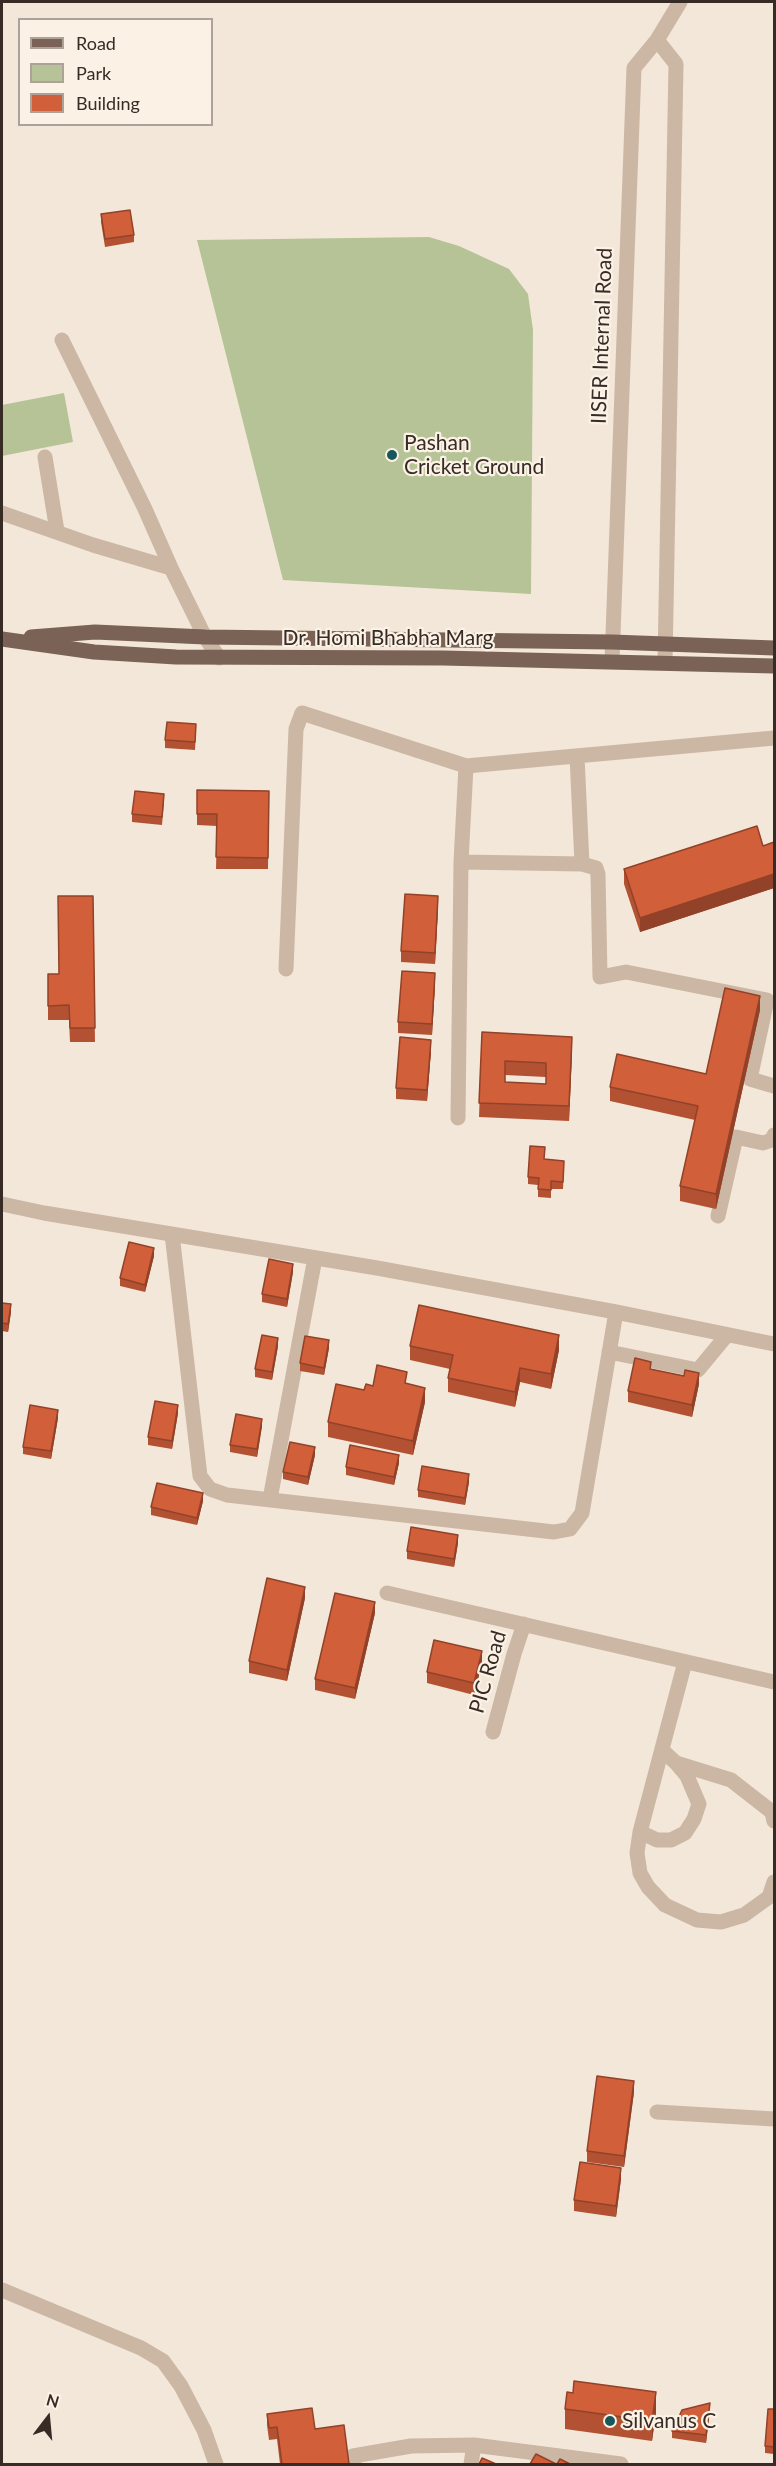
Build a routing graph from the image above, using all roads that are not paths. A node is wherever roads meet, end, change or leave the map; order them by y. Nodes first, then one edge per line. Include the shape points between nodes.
1 (680, 2) edge
2 (657, 40) junction
3 (62, 340) dead end
4 (45, 457) dead end
5 (2, 513) edge
6 (57, 531) junction
7 (171, 568) junction
8 (205, 637) junction
9 (2, 639) edge
10 (612, 642) junction
11 (664, 643) junction
12 (774, 648) edge
13 (219, 658) junction
14 (612, 661) junction
15 (665, 662) junction
16 (774, 666) edge
17 (774, 738) edge
18 (577, 756) junction
19 (466, 766) junction
20 (461, 862) junction
21 (582, 864) junction
22 (286, 969) dead end
23 (774, 1086) edge
24 (458, 1118) dead end
25 (774, 1135) edge
26 (2, 1204) edge
27 (717, 1216) dead end
28 (172, 1234) junction
29 (315, 1258) junction
30 (616, 1312) junction
31 (727, 1335) junction
32 (773, 1340) edge
33 (609, 1352) junction
34 (270, 1499) junction
35 (387, 1593) dead end
36 (524, 1624) junction
37 (685, 1662) junction
38 (774, 1682) edge
39 (493, 1732) dead end
40 (662, 1750) junction
41 (676, 1763) junction
42 (774, 1821) edge
43 (640, 1832) junction
44 (773, 1888) edge
45 (657, 2112) dead end
46 (774, 2119) edge
47 (2, 2290) edge
48 (474, 2445) junction
49 (216, 2464) edge
50 (354, 2464) edge
51 (471, 2464) edge
52 (621, 2464) edge

1 - 2 street, IISER Internal Road
2 - 10 street, IISER Internal Road via 634,68
2 - 11 street via 676,64
3 - 7 street
4 - 6 street
5 - 6 street
6 - 7 street
7 - 8 street
8 - 9 main road, Dr. Homi Bhabha Marg via 95,632
8 - 10 main road, Dr. Homi Bhabha Marg
8 - 13 street
9 - 13 main road, Dr. Homi Bhabha Marg via 94,652
10 - 11 main road, Dr. Homi Bhabha Marg
10 - 14 street, IISER Internal Road
11 - 12 main road, Dr. Homi Bhabha Marg
11 - 15 street
13 - 14 main road, Dr. Homi Bhabha Marg
14 - 15 main road, Dr. Homi Bhabha Marg
15 - 16 main road, Dr. Homi Bhabha Marg
17 - 18 street
18 - 19 street
18 - 21 street
19 - 20 street
19 - 22 street via 302,713 296,729
20 - 21 street
20 - 24 street
21 - 23 street via 596,868 598,874 600,977 626,972 767,1000 750,1079
25 - 27 street via 763,1143 736,1137
26 - 28 street
28 - 29 street
28 - 34 street via 200,1476 215,1492
29 - 30 street
29 - 34 street
30 - 31 street
30 - 33 street
31 - 32 street
31 - 33 street via 698,1370
33 - 34 street via 582,1513 570,1529 554,1532
35 - 36 street
36 - 37 street
36 - 39 street, PIC Road
37 - 38 street
37 - 40 street
40 - 41 street
40 - 43 street
41 - 42 street via 730,1780 772,1812
41 - 43 street via 687,1776 699,1804 694,1820 686,1833 671,1840 657,1840
43 - 44 street via 637,1853 640,1873 648,1887 665,1905 696,1920 721,1922 744,1915 769,1897
45 - 46 street
47 - 49 street via 141,2348 163,2361 204,2430
48 - 50 street via 411,2446 353,2456
48 - 51 street
48 - 52 street

